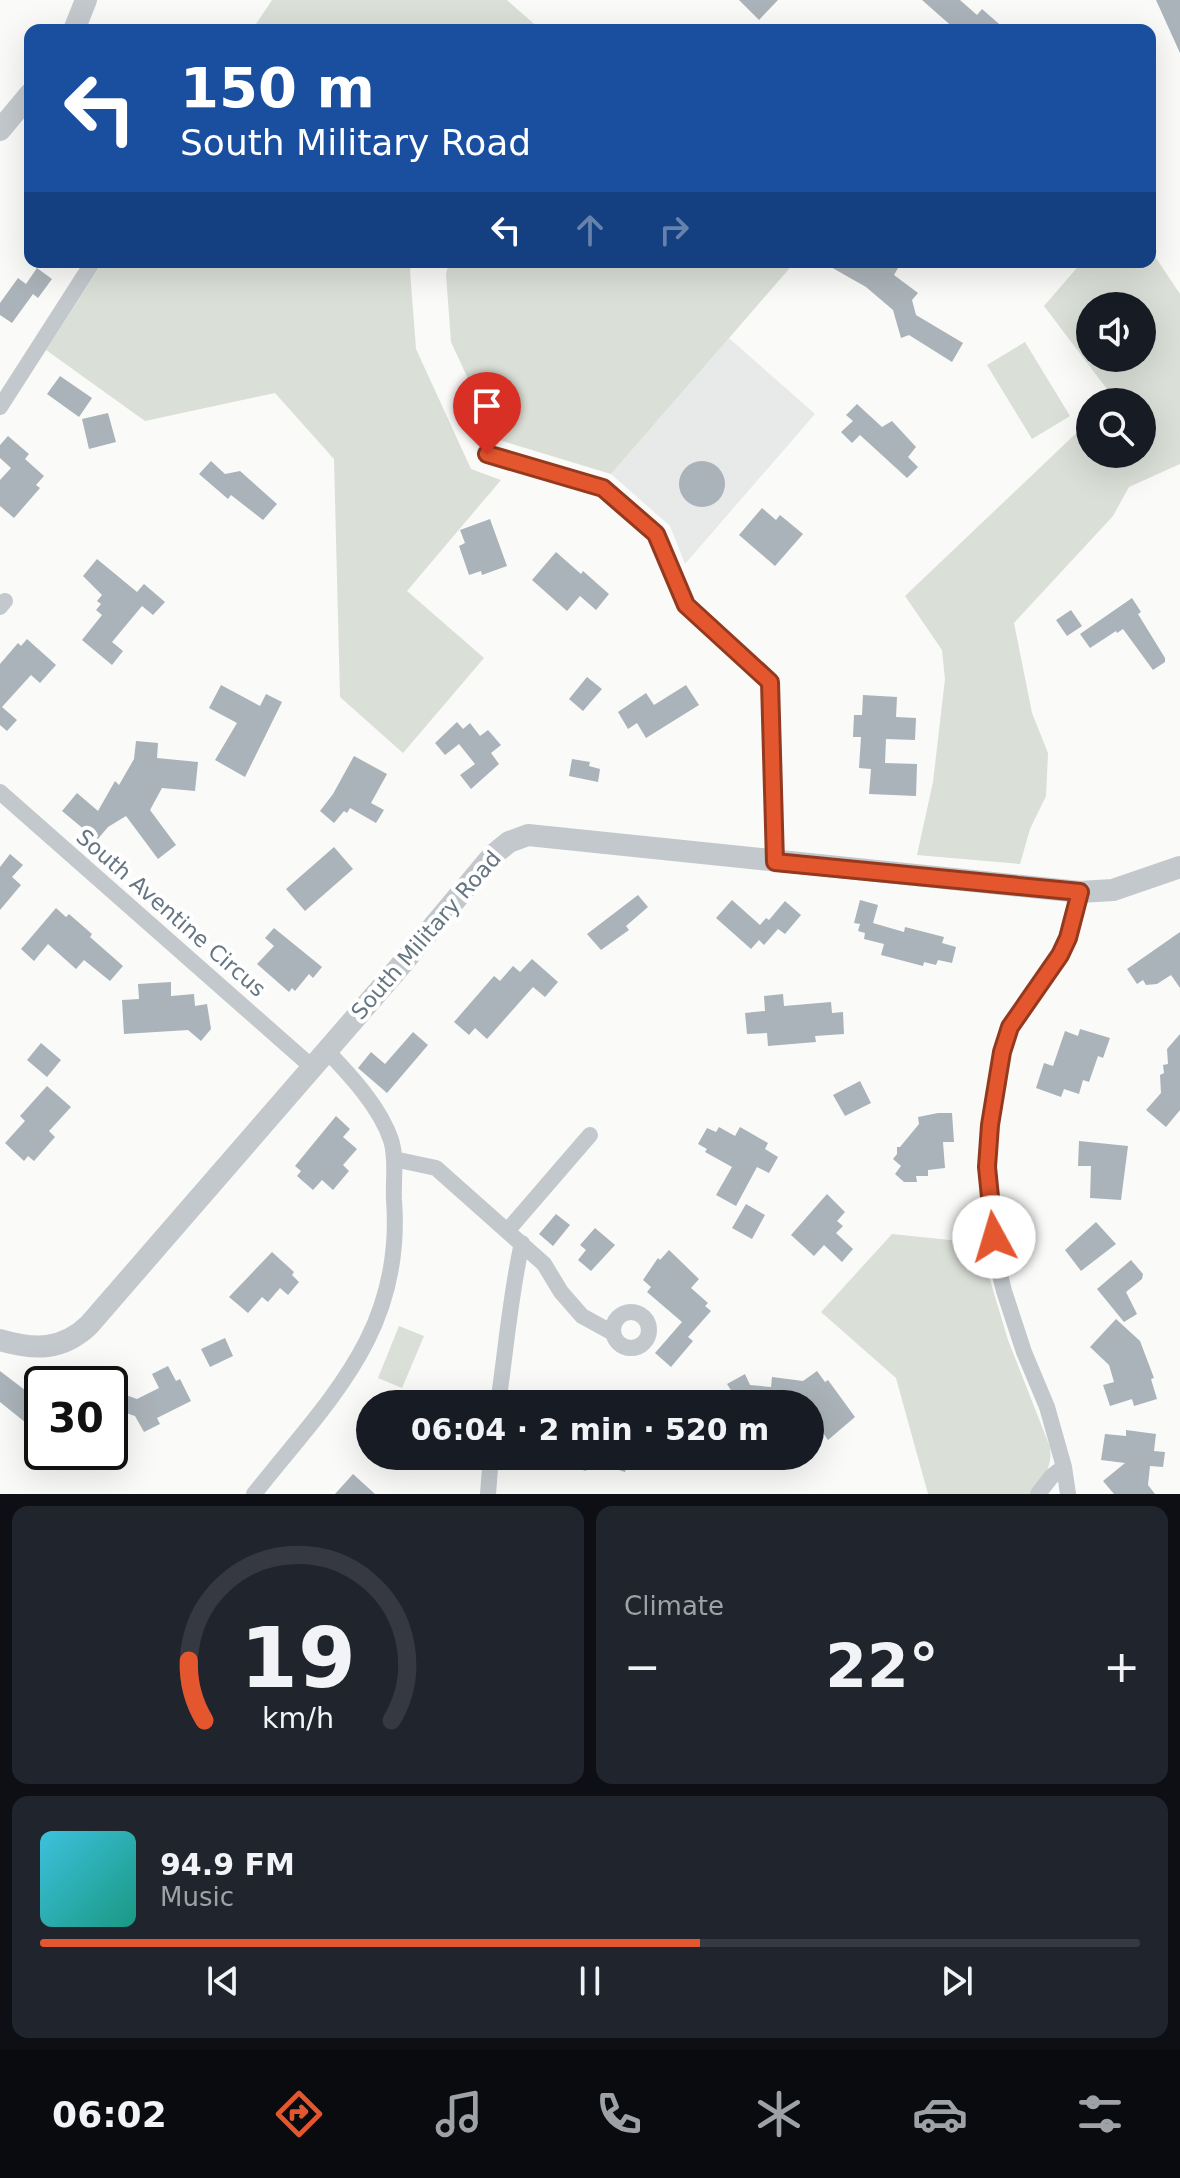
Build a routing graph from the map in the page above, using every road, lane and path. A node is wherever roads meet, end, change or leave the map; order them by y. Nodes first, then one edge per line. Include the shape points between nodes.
1 (86, 0) edge
2 (76, 24) edge
3 (24, 101) edge
4 (0, 130) edge
5 (89, 268) edge
6 (0, 407) edge
7 (487, 454) dead end
8 (0, 792) edge
9 (775, 862) junction
10 (1180, 867) edge
11 (1080, 892) junction
12 (320, 1059) junction
13 (590, 1135) dead end
14 (394, 1159) junction
15 (508, 1230) junction
16 (522, 1243) junction
17 (613, 1333) dead end
18 (0, 1340) edge
19 (500, 1390) edge
20 (1064, 1467) junction
21 (490, 1470) edge
22 (254, 1494) edge
23 (488, 1494) edge
24 (1038, 1494) edge
25 (1068, 1494) edge

1 - 2 street
3 - 4 street
5 - 6 street
7 - 9 street via 603,488 656,534 686,605 770,682
8 - 12 street, South Aventine Circus
9 - 11 street, South Military Road
9 - 12 street, South Military Road via 517,837 493,855
10 - 11 street, South Military Road via 1113,890
11 - 20 street via 1060,955 1010,1027 987,1167 1004,1291
12 - 14 street, South Aventine Circus via 380,1117
12 - 18 street, South Military Road via 78,1335 43,1347
13 - 15 street
14 - 15 street via 436,1168
14 - 22 street, South Aventine Circus via 397,1241 375,1327 360,1357
15 - 16 street
16 - 17 street via 582,1316
16 - 19 street
20 - 24 street
20 - 25 street
21 - 23 street

